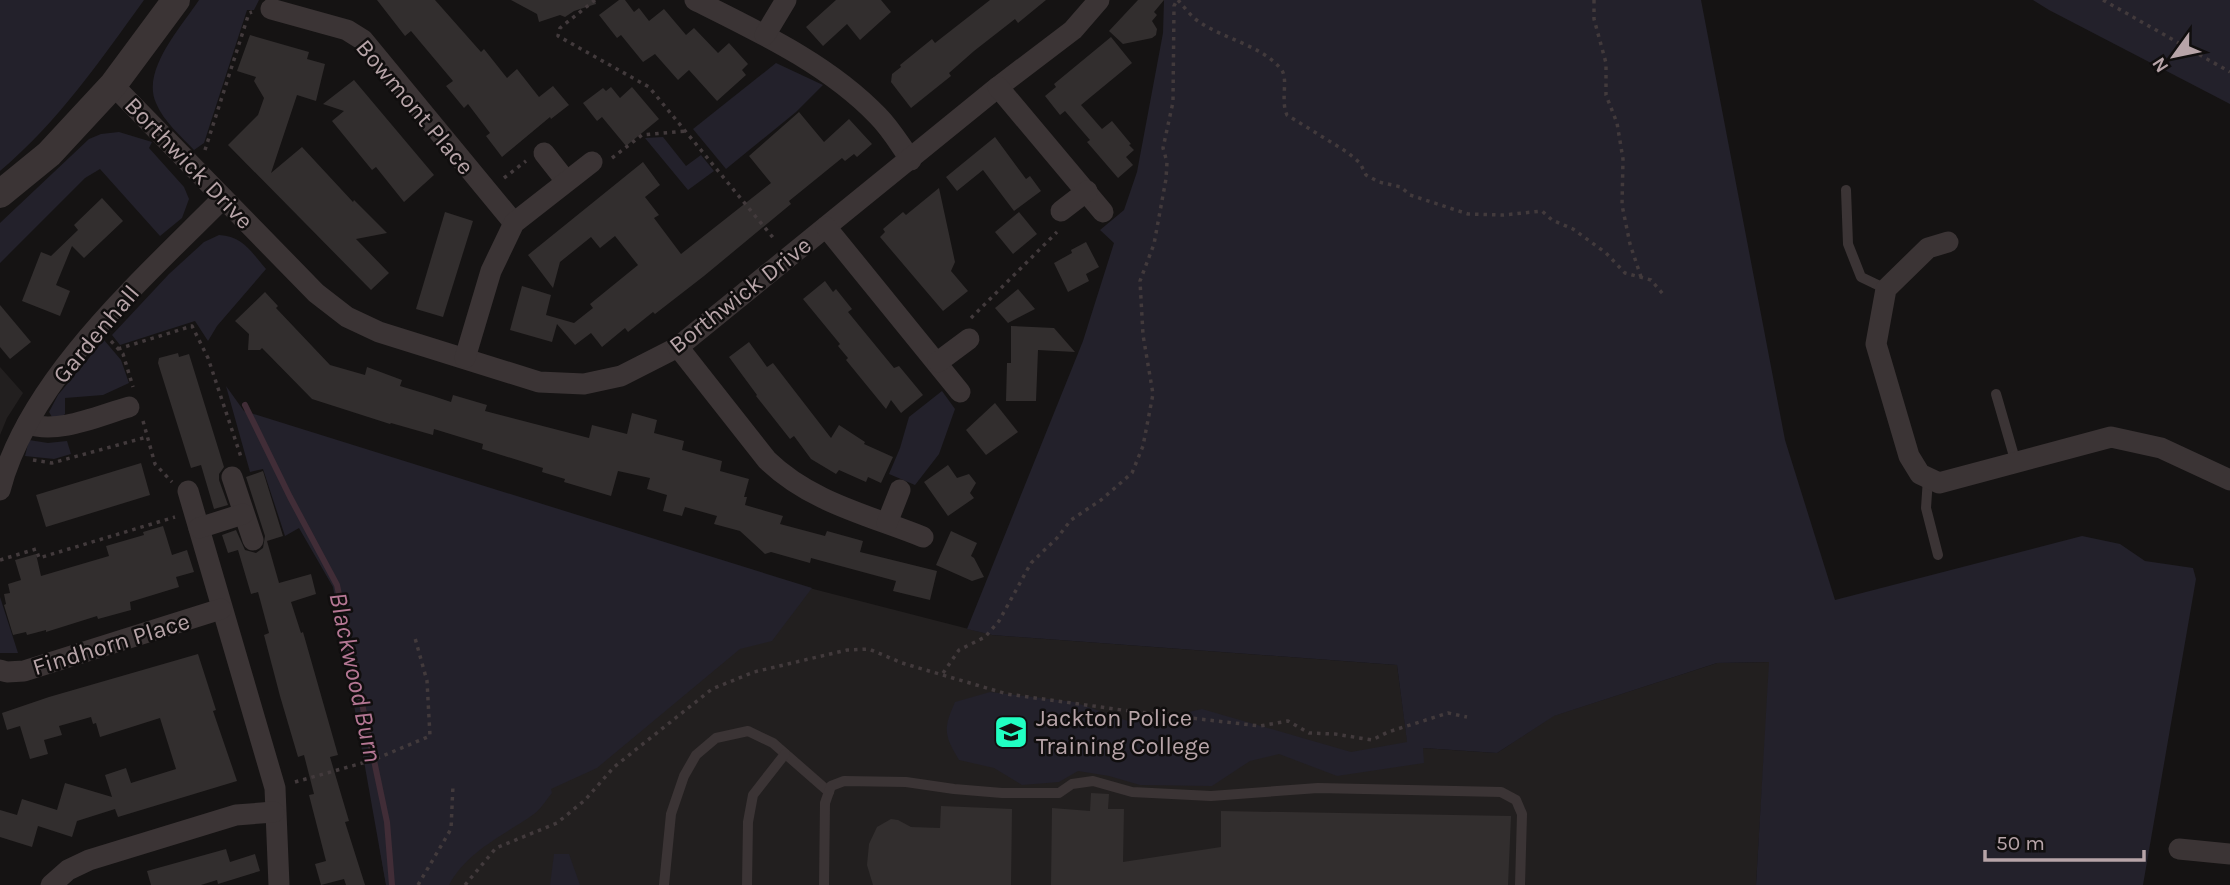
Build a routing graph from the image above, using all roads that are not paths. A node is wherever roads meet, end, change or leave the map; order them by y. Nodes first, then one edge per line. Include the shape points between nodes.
1 (176, 0) edge
2 (695, 0) edge
3 (786, 0) edge
4 (1099, 0) edge
5 (303, 8) edge
6 (271, 9) road end
7 (765, 35) junction
8 (113, 85) junction
9 (998, 88) junction
10 (544, 153) road end
11 (911, 160) junction
12 (592, 162) road end
13 (566, 181) junction
14 (1846, 190) dead end
15 (1087, 191) junction
16 (0, 194) edge
17 (223, 198) junction
18 (1061, 211) road end
19 (1103, 212) dead end
20 (514, 223) junction
21 (826, 227) junction
22 (1948, 242) dead end
23 (1886, 289) junction
24 (968, 339) road end
25 (678, 347) junction
26 (465, 358) junction
27 (938, 362) junction
28 (960, 392) dead end
29 (1996, 394) dead end
30 (129, 407) dead end
31 (27, 424) junction
32 (2016, 463) junction
33 (232, 477) road end
34 (1928, 478) junction
35 (2230, 480) edge
36 (0, 490) edge
37 (900, 490) dead end
38 (243, 514) junction
39 (887, 523) junction
40 (923, 537) dead end
41 (253, 540) dead end
42 (1938, 555) dead end
43 (221, 609) junction
44 (0, 670) edge
45 (785, 754) junction
46 (829, 792) junction
47 (274, 813) junction
48 (2179, 849) dead end
49 (2230, 854) edge
50 (51, 885) edge
51 (279, 885) edge
52 (664, 885) edge
53 (747, 885) edge
54 (824, 885) edge
55 (1520, 885) edge

1 - 8 street
2 - 7 street
3 - 7 street
4 - 9 street, Borthwick Drive via 1073,30
5 - 6 street, Bowmont Place
5 - 20 street, Bowmont Place via 363,40
7 - 11 street via 853,92 880,118
8 - 16 street via 49,154
8 - 17 street, Borthwick Drive
9 - 11 street, Borthwick Drive
9 - 15 street
10 - 13 street
11 - 21 street, Borthwick Drive
12 - 13 street
13 - 20 street
14 - 23 lane via 1848,244 1861,277
15 - 18 street
15 - 19 street
17 - 26 street, Borthwick Drive via 316,293 347,317 379,332
17 - 31 street, Gardenhall via 107,316 60,373
20 - 26 street via 491,271
21 - 25 street, Borthwick Drive
21 - 27 street
22 - 23 street via 1928,248
23 - 34 street via 1876,344 1909,456
24 - 27 street
25 - 26 street, Borthwick Drive via 629,372 584,384 539,382
25 - 39 street via 784,477 830,502
27 - 28 street
29 - 32 lane
30 - 31 street via 55,428
31 - 36 street, Gardenhall
32 - 34 street via 1939,483
32 - 35 street via 2111,437 2161,449
33 - 38 street
34 - 42 lane via 1926,508
37 - 39 street
38 - 41 street
38 - 43 street, Findhorn Place via 194,510
39 - 40 street
43 - 44 street, Findhorn Place via 24,671
43 - 47 street, Findhorn Place via 275,788
45 - 46 lane
45 - 52 lane via 748,731 716,738 696,755 671,814
45 - 53 lane via 753,795
46 - 54 lane
46 - 55 lane via 831,786 844,781 906,782 1002,793 1059,793 1072,784 1093,781 1132,792 1211,796 1318,788 1501,792 1516,800 1522,814
47 - 50 street via 236,815 101,856 68,870
47 - 51 street, Findhorn Place
48 - 49 street

